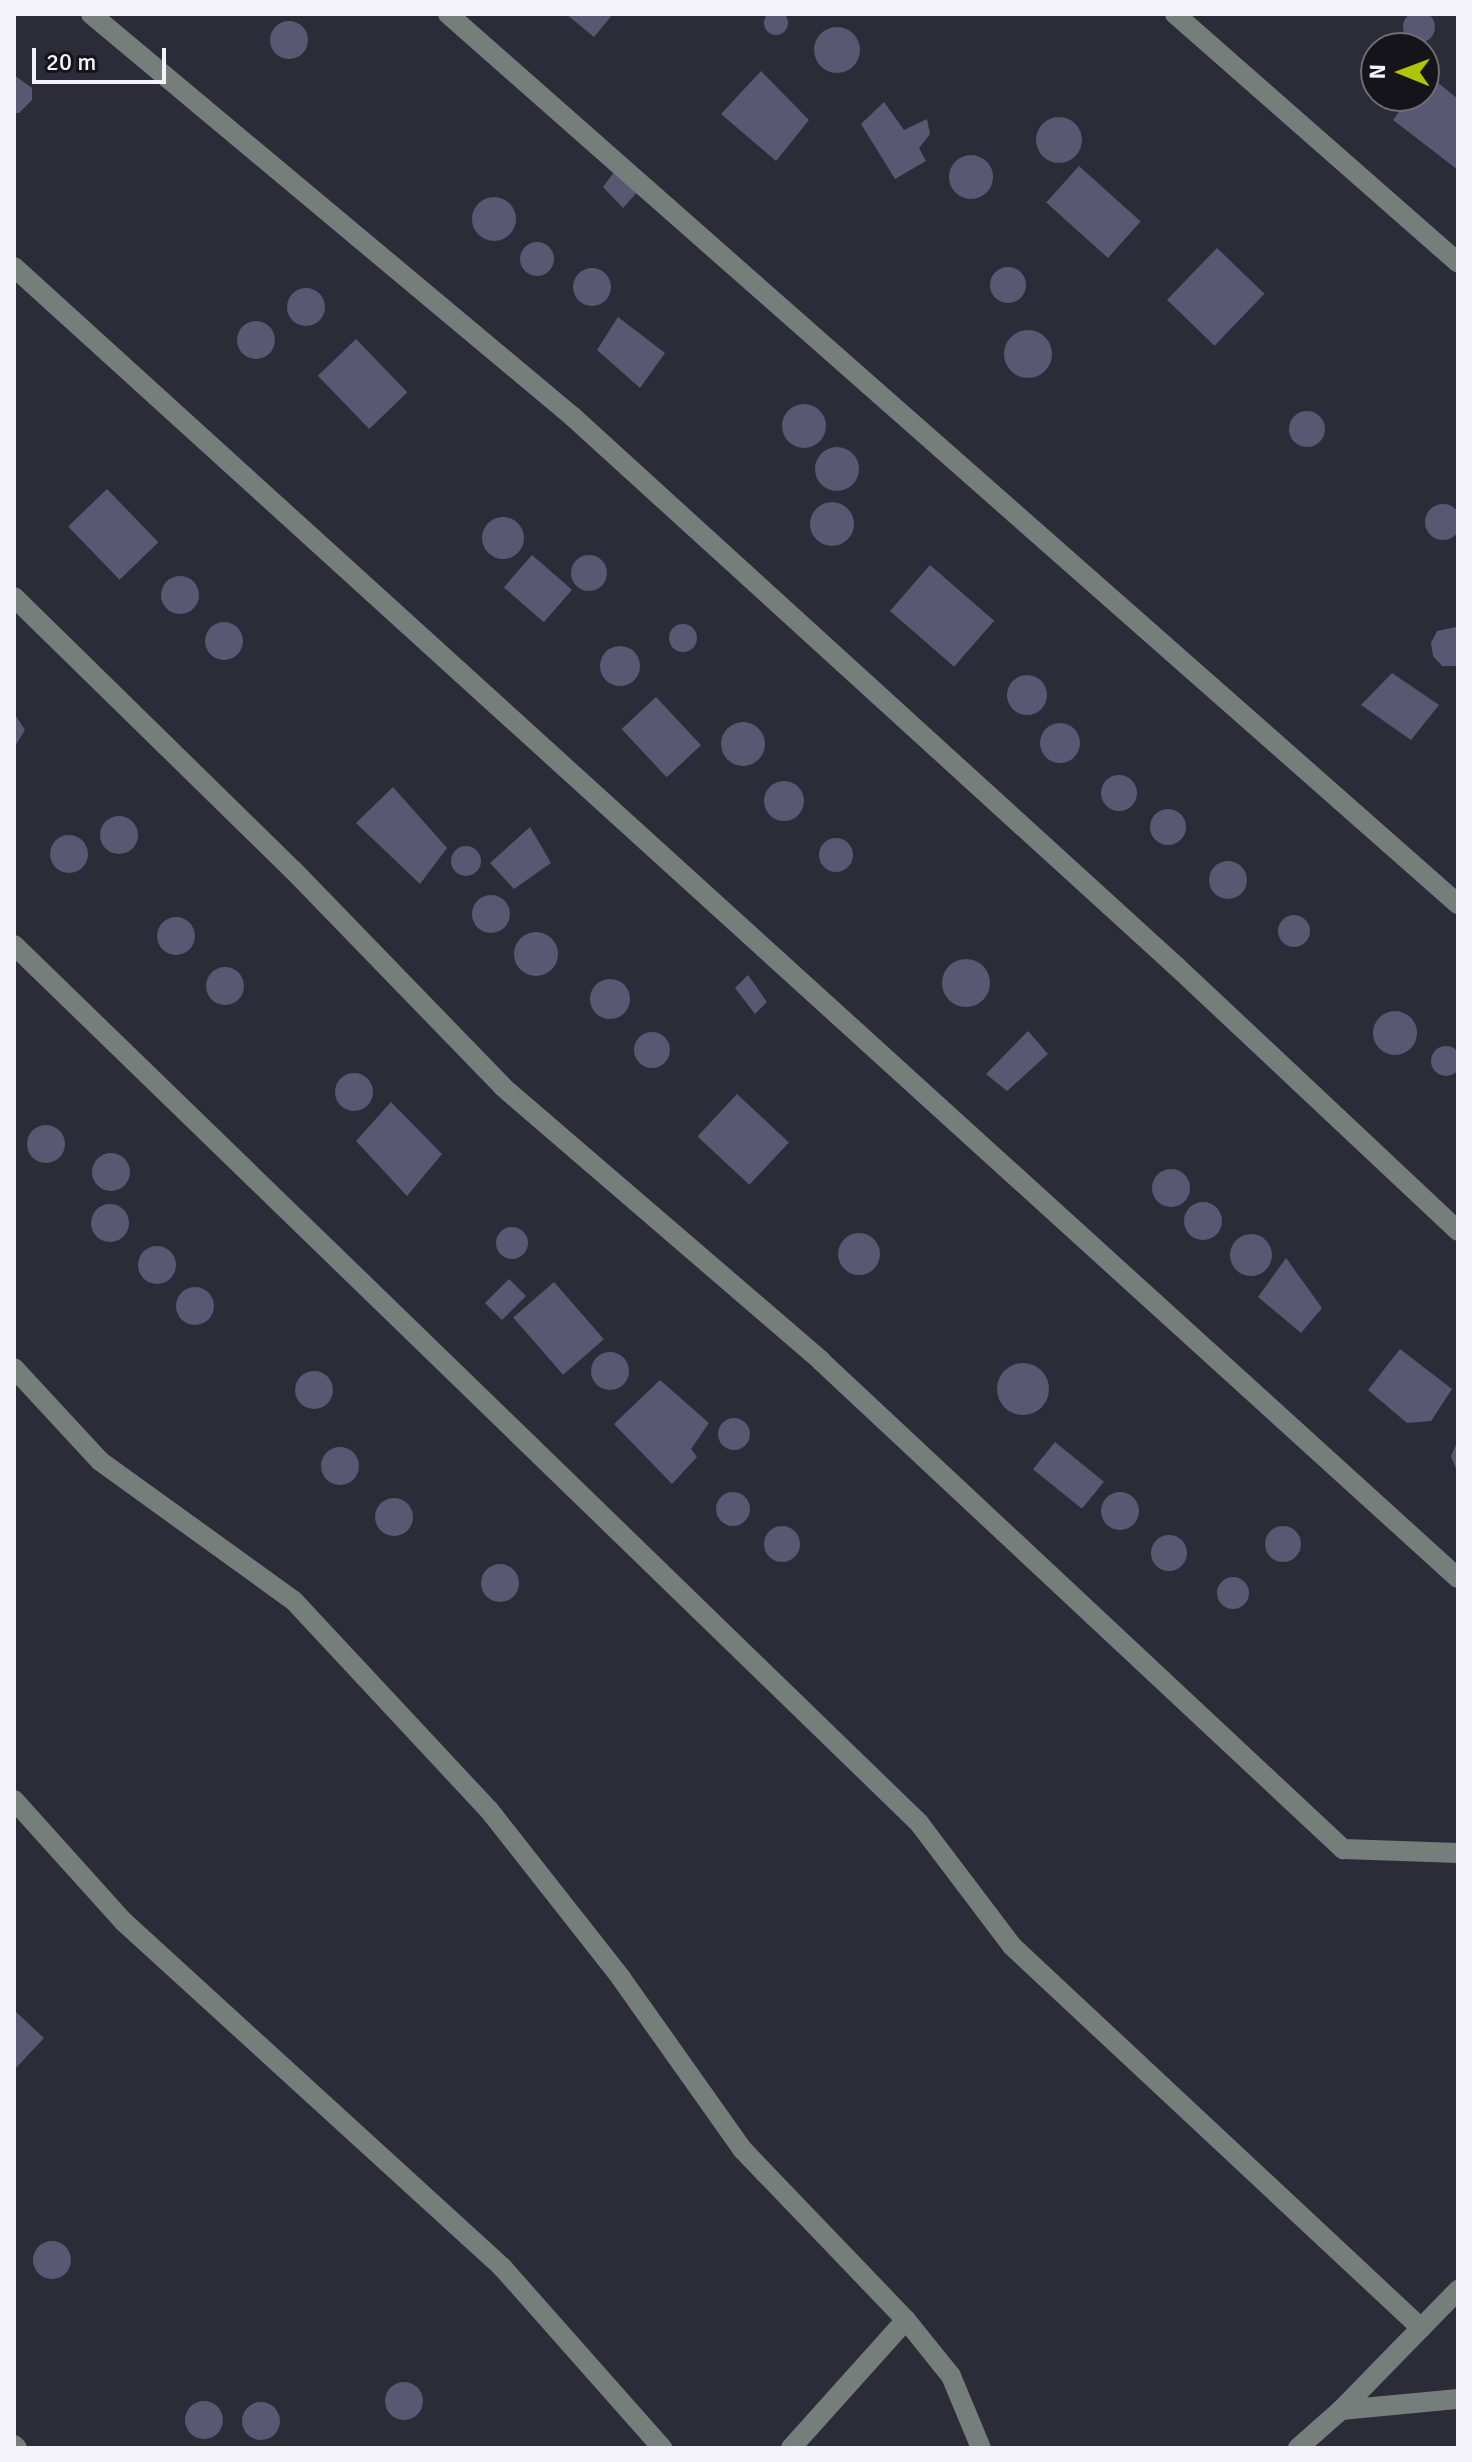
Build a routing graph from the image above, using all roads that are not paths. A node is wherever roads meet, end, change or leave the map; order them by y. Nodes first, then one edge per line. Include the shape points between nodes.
1 (91, 14) edge
2 (448, 14) edge
3 (1175, 14) edge
4 (1458, 263) edge
5 (14, 267) edge
6 (14, 597) edge
7 (1458, 904) edge
8 (14, 945) edge
9 (1458, 1231) edge
10 (14, 1368) edge
11 (1458, 1578) edge
12 (14, 1800) edge
13 (1458, 1853) edge
14 (1458, 2290) edge
15 (906, 2320) junction
16 (1421, 2328) junction
17 (1458, 2399) edge
18 (1341, 2410) junction
19 (662, 2448) edge
20 (791, 2448) edge
21 (981, 2448) edge
22 (1298, 2448) edge

1 - 9 street via 572,416 1176,966
2 - 7 street
3 - 4 street
5 - 11 street
6 - 13 street via 293,870 503,1087 821,1361 1343,1849
8 - 16 street via 919,1823 1012,1946
10 - 15 street via 100,1461 294,1601 489,1810 621,1978 742,2149
12 - 19 street via 124,1922 502,2267
14 - 16 street
15 - 20 street
15 - 21 street via 951,2376
16 - 18 street
17 - 18 street
18 - 22 street

